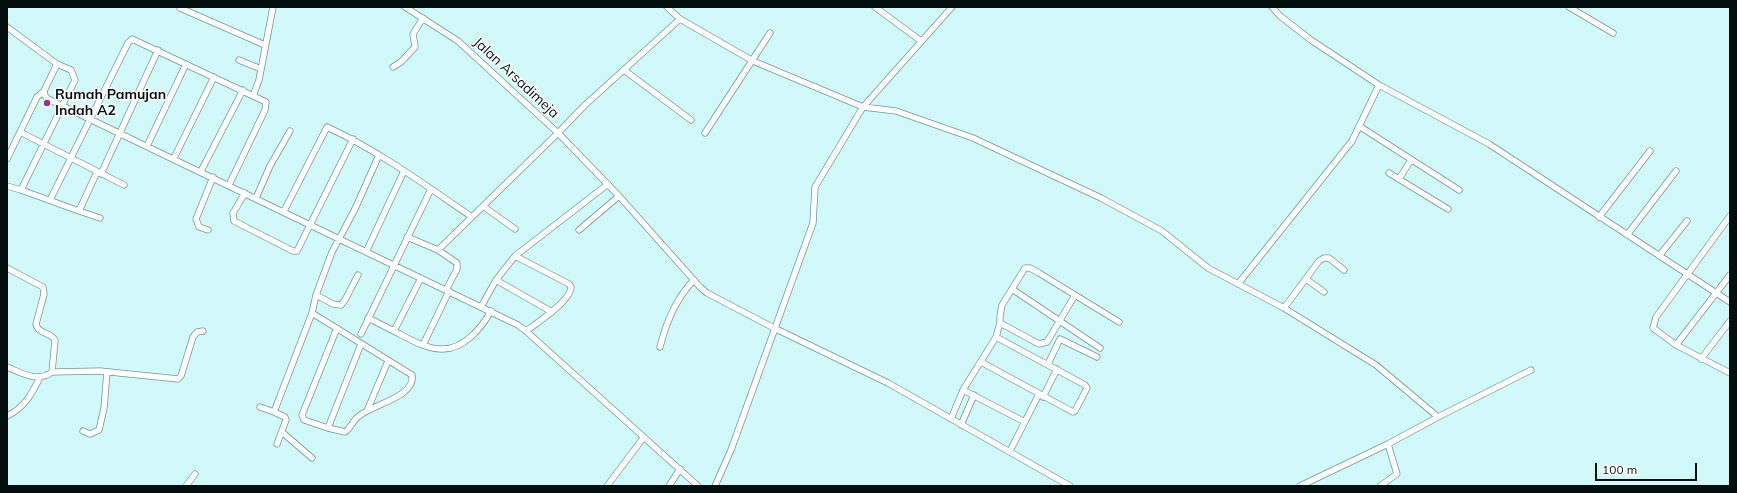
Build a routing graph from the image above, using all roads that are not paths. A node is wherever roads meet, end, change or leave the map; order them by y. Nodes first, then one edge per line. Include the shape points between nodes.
1 (273, 7) edge
2 (405, 7) edge
3 (667, 7) edge
4 (875, 7) edge
5 (952, 7) edge
6 (1272, 7) edge
7 (1569, 7) edge
8 (180, 8) dead end
9 (423, 18) junction
10 (680, 19) junction
11 (7, 27) edge
12 (770, 32) dead end
13 (1613, 33) dead end
14 (921, 41) junction
15 (265, 45) junction
16 (158, 50) junction
17 (239, 60) dead end
18 (753, 61) junction
19 (57, 64) junction
20 (186, 64) junction
21 (393, 67) dead end
22 (261, 69) junction
23 (624, 70) junction
24 (214, 77) junction
25 (1379, 85) junction
26 (44, 90) junction
27 (243, 90) junction
28 (254, 96) junction
29 (62, 106) junction
30 (863, 107) junction
31 (89, 119) junction
32 (691, 120) dead end
33 (1359, 126) junction
34 (290, 131) dead end
35 (20, 132) junction
36 (558, 133) junction
37 (705, 133) dead end
38 (120, 134) junction
39 (353, 139) junction
40 (44, 145) junction
41 (147, 146) junction
42 (1650, 151) dead end
43 (379, 155) junction
44 (174, 158) junction
45 (7, 159) edge
46 (71, 160) junction
47 (1412, 160) junction
48 (201, 171) junction
49 (404, 171) junction
50 (1676, 171) dead end
51 (99, 173) junction
52 (1389, 173) dead end
53 (213, 177) junction
54 (1399, 179) junction
55 (608, 184) junction
56 (124, 185) dead end
57 (229, 185) junction
58 (7, 186) edge
59 (431, 189) junction
60 (21, 190) junction
61 (1459, 190) dead end
62 (245, 193) junction
63 (619, 196) junction
64 (256, 198) junction
65 (50, 200) junction
66 (483, 206) junction
67 (1448, 209) dead end
68 (79, 211) junction
69 (284, 211) junction
70 (1730, 216) edge
71 (472, 217) junction
72 (1599, 217) junction
73 (100, 218) dead end
74 (1687, 222) dead end
75 (312, 224) junction
76 (515, 229) dead end
77 (208, 230) dead end
78 (579, 230) dead end
79 (1627, 235) junction
80 (407, 237) junction
81 (338, 238) junction
82 (438, 250) junction
83 (366, 252) junction
84 (515, 256) junction
85 (1659, 256) junction
86 (393, 265) junction
87 (7, 268) edge
88 (1344, 270) dead end
89 (358, 274) dead end
90 (1688, 274) junction
91 (1730, 275) edge
92 (421, 278) junction
93 (1306, 279) junction
94 (496, 280) junction
95 (694, 280) junction
96 (1238, 284) junction
97 (1012, 289) junction
98 (448, 291) junction
99 (1324, 292) dead end
100 (1716, 292) junction
101 (316, 295) junction
102 (1075, 295) junction
103 (1730, 302) edge
104 (481, 306) junction
105 (1284, 308) junction
106 (491, 311) junction
107 (552, 312) junction
108 (312, 313) junction
109 (368, 318) junction
110 (1059, 321) junction
111 (1730, 321) edge
112 (1119, 322) dead end
113 (1000, 323) junction
114 (336, 328) junction
115 (774, 328) junction
116 (203, 330) dead end
117 (526, 330) junction
118 (394, 331) junction
119 (361, 334) dead end
120 (996, 337) junction
121 (361, 344) junction
122 (423, 345) junction
123 (1676, 345) junction
124 (660, 347) dead end
125 (1100, 348) dead end
126 (1097, 357) dead end
127 (1701, 359) junction
128 (388, 361) junction
129 (981, 362) junction
130 (1048, 364) junction
131 (7, 367) edge
132 (1057, 369) junction
133 (1531, 370) dead end
134 (52, 372) junction
135 (107, 372) junction
136 (1730, 373) edge
137 (40, 378) junction
138 (963, 390) junction
139 (974, 395) junction
140 (1041, 395) junction
141 (260, 407) dead end
142 (367, 411) junction
143 (274, 412) junction
144 (7, 416) edge
145 (1438, 417) junction
146 (951, 419) junction
147 (1025, 422) junction
148 (961, 425) junction
149 (328, 428) junction
150 (83, 431) dead end
151 (283, 433) junction
152 (644, 437) junction
153 (277, 444) dead end
154 (1388, 444) junction
155 (1010, 451) junction
156 (312, 458) dead end
157 (680, 469) junction
158 (195, 474) dead end
159 (186, 486) edge
160 (607, 486) edge
161 (669, 486) edge
162 (698, 486) edge
163 (715, 486) edge
164 (1070, 486) edge
165 (1300, 486) edge
166 (1380, 486) edge

1 - 15 street
2 - 9 street, Jalan Arsadimeja
3 - 10 street
4 - 14 street
5 - 14 street
6 - 25 street via 1311,40
7 - 13 street
8 - 15 street
9 - 21 street via 413,34 415,47
9 - 36 street, Jalan Arsadimeja via 458,41
10 - 18 street
10 - 23 street, Jalan Arsadimeja
11 - 19 street
12 - 18 street
14 - 30 street
15 - 22 street
16 - 20 street
16 - 31 street via 135,39 129,40
16 - 38 street
17 - 22 street
18 - 30 street
18 - 37 street
19 - 26 street
19 - 29 street via 71,70 75,76 74,84
20 - 24 street
20 - 41 street
22 - 28 street
23 - 32 street
23 - 36 street, Jalan Arsadimeja
24 - 27 street
24 - 44 street
25 - 33 street
25 - 72 street via 1489,144
26 - 29 street via 45,96
26 - 35 street via 38,94
27 - 28 street
27 - 48 street
28 - 57 street via 264,100 267,106
29 - 31 street
29 - 40 street
30 - 96 street via 896,111 920,118 1033,165 1162,231 1208,268
30 - 115 street via 815,187 813,223
31 - 38 street
31 - 46 street
33 - 47 street
33 - 96 street via 1352,141
34 - 64 street
35 - 40 street
35 - 45 street
36 - 55 street
36 - 66 street
38 - 41 street
38 - 51 street
39 - 43 street
39 - 69 street via 326,128
39 - 75 street
40 - 46 street
40 - 60 street
41 - 44 street
42 - 72 street
43 - 49 street
43 - 81 street via 355,209
44 - 48 street
46 - 51 street
46 - 65 street
47 - 54 street
47 - 61 street
48 - 53 street
49 - 59 street
49 - 83 street
50 - 79 street
51 - 56 street
51 - 68 street
52 - 54 street
53 - 57 street
53 - 77 street via 196,220 199,227
54 - 67 street
55 - 63 street
55 - 84 street
57 - 62 street
58 - 60 street
59 - 71 street
59 - 80 street
60 - 65 street
62 - 64 street
62 - 75 street via 233,213 234,221 293,250 299,249
63 - 78 street
63 - 95 street
64 - 69 street
65 - 68 street
66 - 71 street
66 - 76 street
68 - 73 street
69 - 75 street
70 - 90 street
71 - 82 street
72 - 79 street
74 - 85 street
75 - 81 street
79 - 85 street
80 - 82 street
80 - 86 street
81 - 83 street
81 - 101 street
82 - 98 street via 457,263
83 - 86 street
84 - 94 street
84 - 107 street via 571,287 570,293
85 - 90 street
86 - 92 street
86 - 109 street
87 - 134 street via 42,287 44,294 36,324 37,328 53,336 55,340
88 - 93 street via 1329,258 1324,258
89 - 101 street via 341,305 333,304
90 - 100 street
90 - 123 street via 1653,323 1653,328
91 - 100 street
92 - 98 street
92 - 118 street
93 - 99 street
93 - 105 street
94 - 104 street
94 - 107 street
95 - 115 street via 713,296
95 - 124 street via 683,292 671,313
96 - 105 street
97 - 102 street via 1027,268
97 - 110 street
97 - 113 street via 1000,310
98 - 104 street
98 - 122 street
100 - 103 street
100 - 123 street
101 - 108 street
102 - 110 street
102 - 112 street
104 - 106 street
105 - 145 street via 1376,365
106 - 117 street
106 - 122 street via 479,331 467,340 441,350
107 - 117 street
108 - 114 street
108 - 143 street
109 - 118 street
109 - 119 street
110 - 113 street via 1047,342 1041,344
110 - 125 street
111 - 127 street
113 - 120 street
114 - 121 street
114 - 149 street via 302,415 304,420
115 - 146 street via 888,383
115 - 163 street via 731,450
116 - 135 street via 193,337 178,379
117 - 152 street
118 - 122 street
120 - 129 street
120 - 130 street
121 - 128 street
121 - 149 street
123 - 127 street
126 - 130 street via 1060,339
127 - 136 street
128 - 142 street
128 - 142 street via 412,375 411,385 404,393
129 - 138 street
129 - 140 street
130 - 132 street
131 - 137 street
132 - 140 street
132 - 140 street via 1087,387 1075,411
133 - 145 street
134 - 135 street
134 - 137 street
135 - 150 street via 99,430 90,434
137 - 144 street via 30,398
138 - 139 street
138 - 146 street
139 - 147 street
139 - 148 street
140 - 147 street
141 - 143 street
142 - 149 street via 345,432
143 - 151 street via 286,420
145 - 154 street
146 - 148 street
147 - 155 street
148 - 155 street
151 - 153 street
151 - 156 street
152 - 157 street
152 - 160 street
154 - 165 street
154 - 166 street via 1397,474
155 - 164 street
157 - 161 street
157 - 162 street
158 - 159 street

